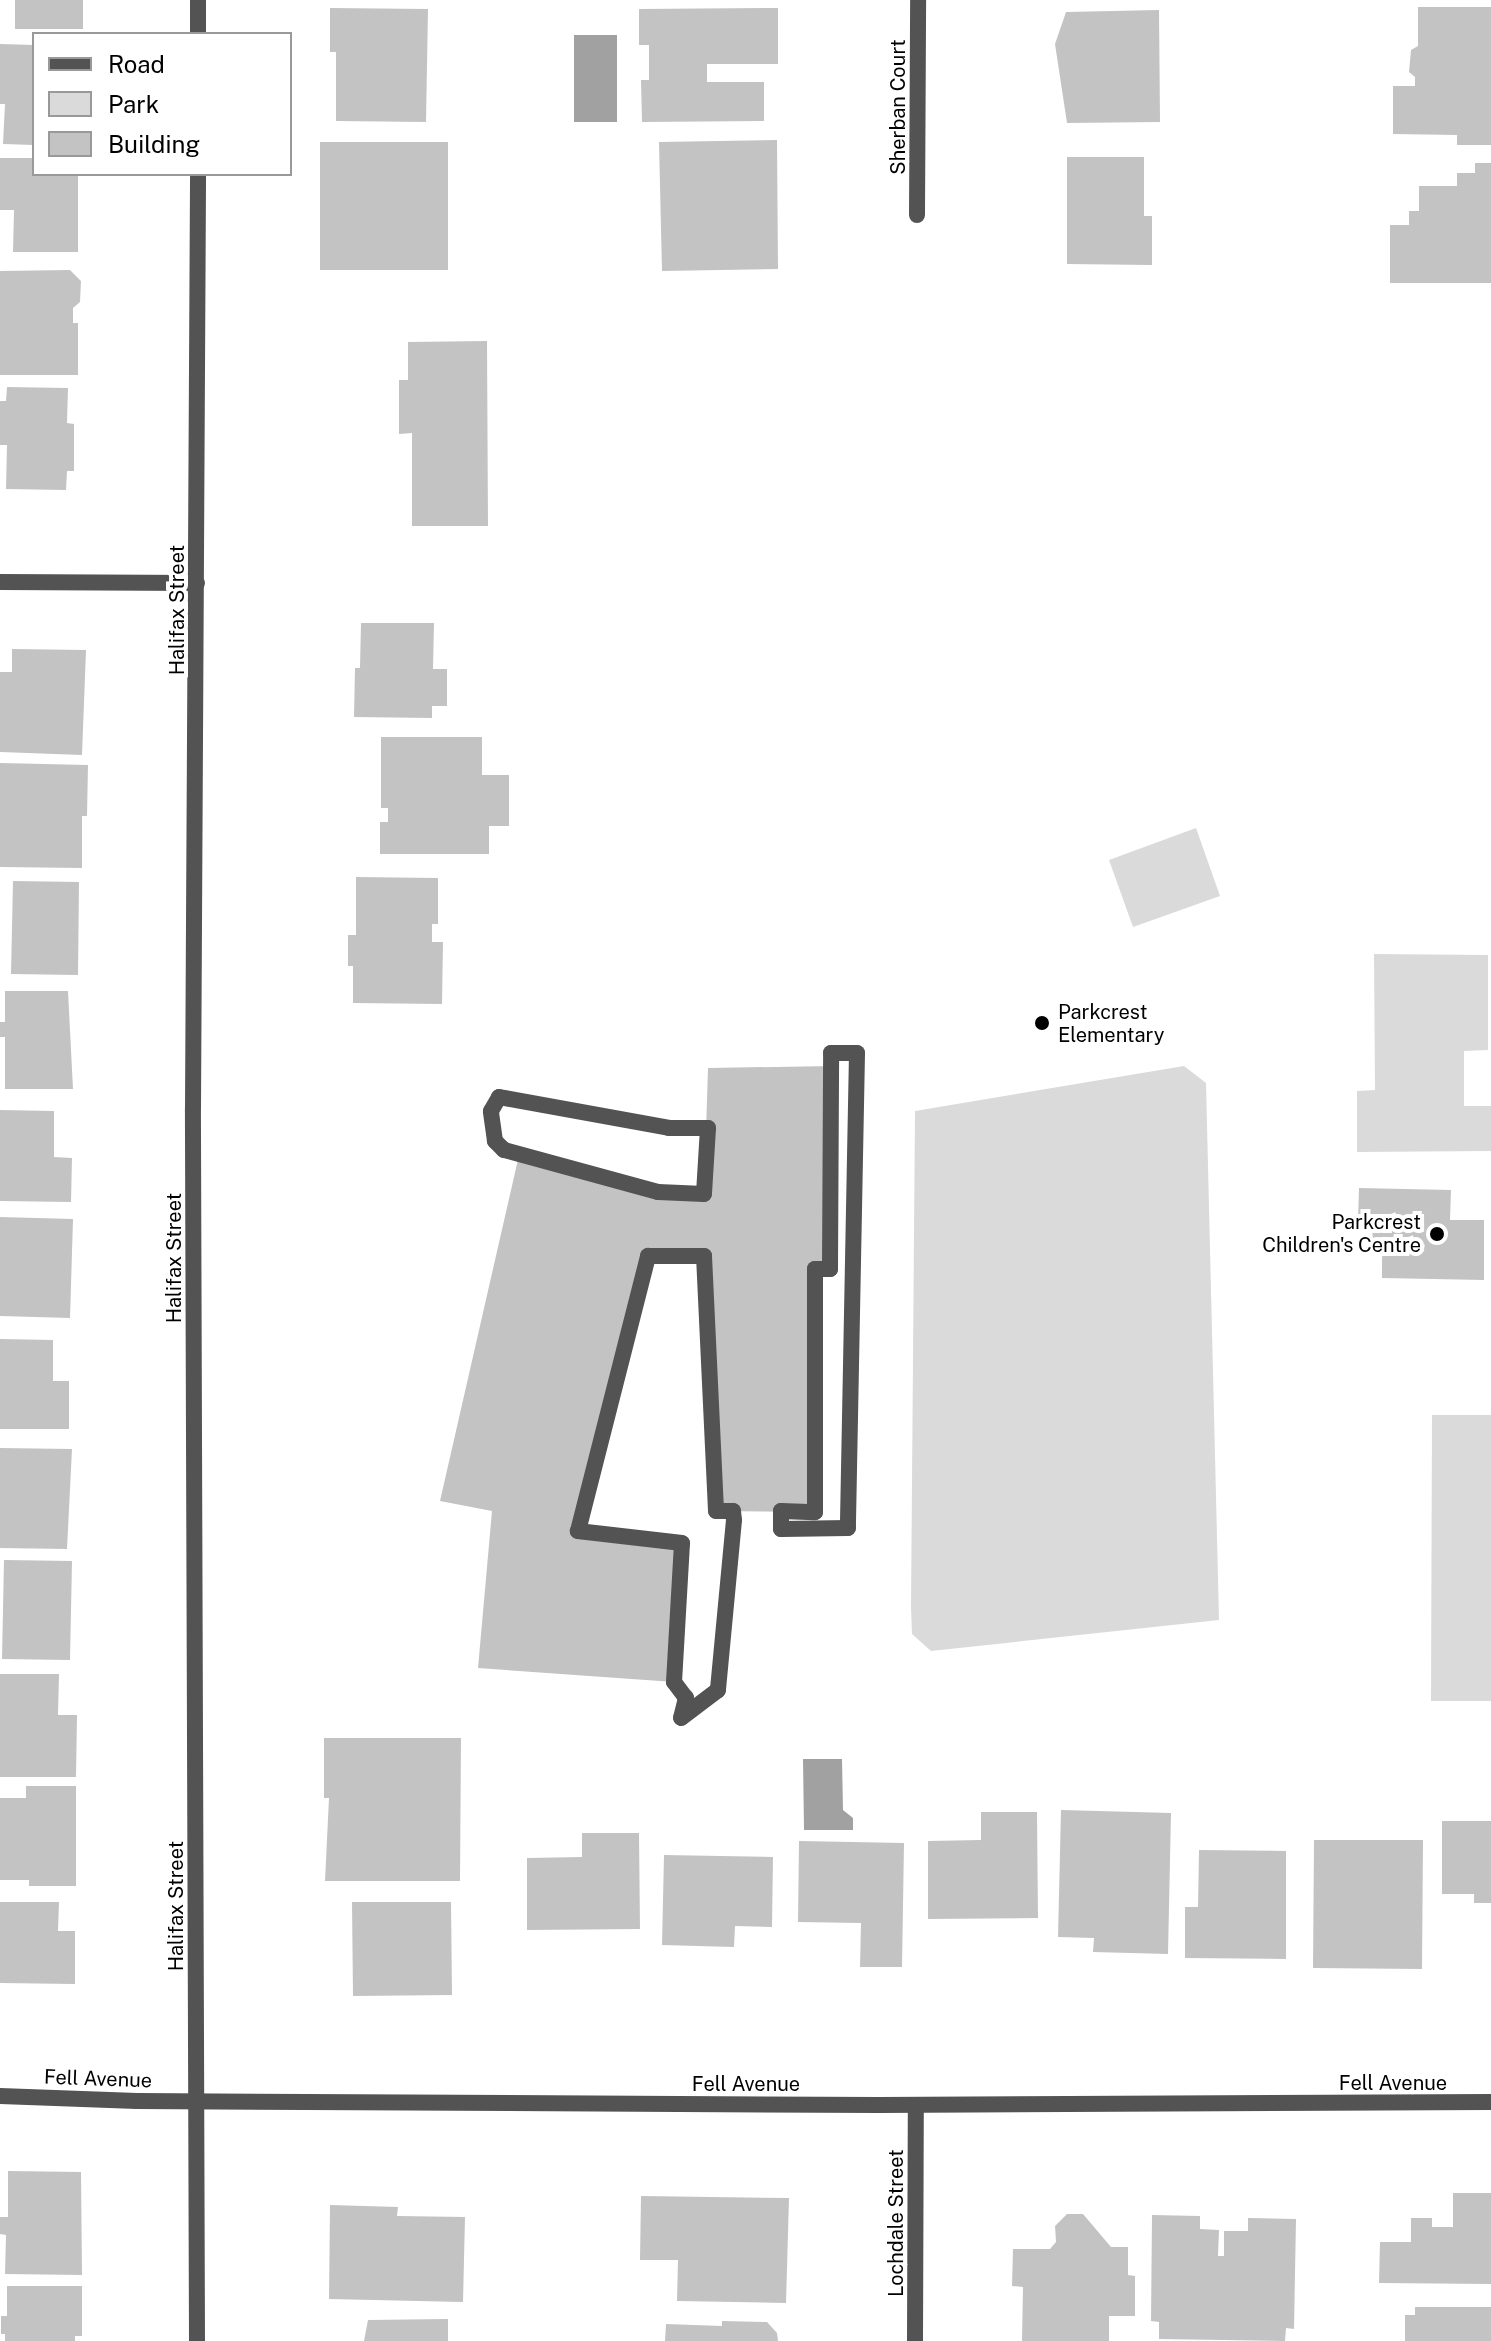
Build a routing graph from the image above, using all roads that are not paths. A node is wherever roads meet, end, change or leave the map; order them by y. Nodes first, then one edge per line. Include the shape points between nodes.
1 (198, 0) edge
2 (918, 0) edge
3 (198, 32) edge
4 (198, 176) edge
5 (917, 215) dead end
6 (0, 582) edge
7 (197, 583) junction
8 (832, 1066) joint
9 (519, 1155) joint
10 (733, 1511) joint
11 (0, 2096) edge
12 (197, 2101) junction
13 (1491, 2102) edge
14 (916, 2105) junction
15 (197, 2341) edge
16 (915, 2341) edge

1 - 3 street
2 - 5 street, Sherban Court
4 - 7 street, Halifax Street
6 - 7 street
7 - 12 street, Halifax Street
8 - 8 street via 831,1053 857,1053 848,1528 781,1529 781,1511 815,1512 815,1269 830,1269
9 - 9 street via 495,1141 491,1111 499,1097 669,1128 708,1128 704,1194 658,1192
10 - 10 street via 718,1690 681,1718 686,1698 674,1682 682,1543 578,1531 648,1256 704,1256 716,1511
11 - 12 street, Fell Avenue
12 - 14 street, Fell Avenue
12 - 15 street, Halifax Street
13 - 14 street, Fell Avenue
14 - 16 street, Lochdale Street

